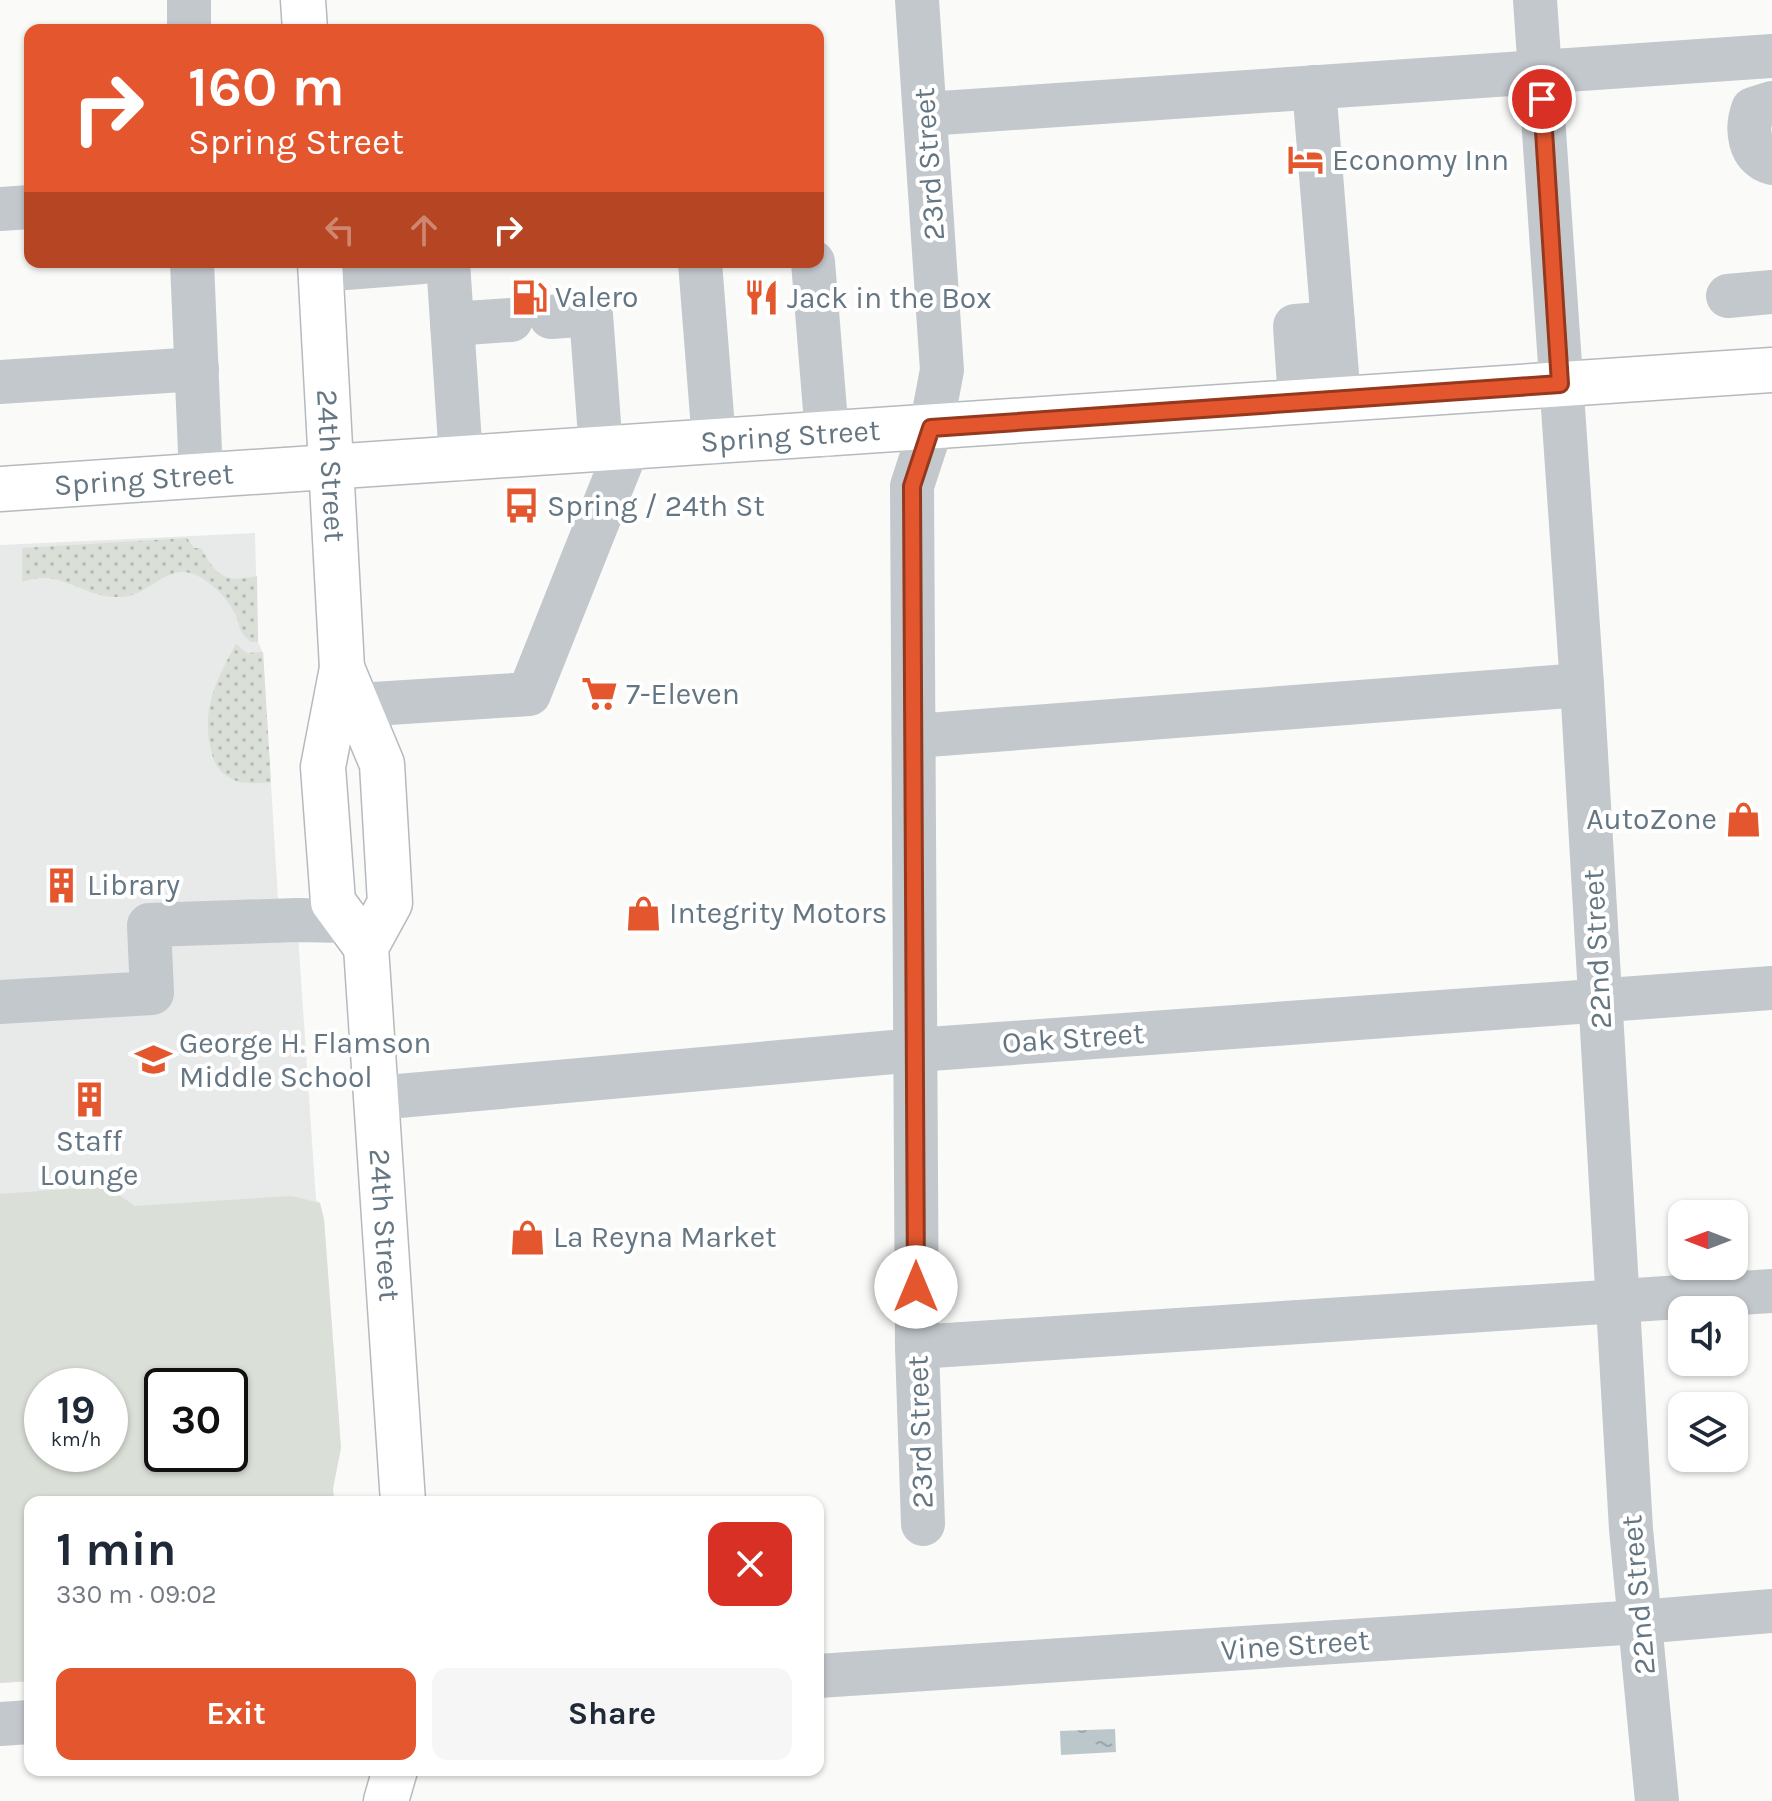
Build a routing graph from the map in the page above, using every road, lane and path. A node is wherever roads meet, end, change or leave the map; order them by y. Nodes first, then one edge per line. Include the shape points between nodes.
1 (189, 0) edge
2 (303, 0) edge
3 (917, 0) edge
4 (1535, 0) edge
5 (189, 24) edge
6 (305, 24) edge
7 (1772, 56) edge
8 (1541, 71) junction
9 (1314, 87) junction
10 (1772, 103) edge
11 (926, 114) junction
12 (1772, 163) edge
13 (24, 207) edge
14 (0, 209) edge
15 (192, 268) edge
16 (320, 268) edge
17 (448, 268) edge
18 (700, 268) edge
19 (813, 268) edge
20 (1772, 292) edge
21 (1728, 296) dead end
22 (452, 324) junction
23 (197, 369) junction
24 (1772, 370) edge
25 (0, 382) edge
26 (1560, 384) junction
27 (1319, 401) junction
28 (931, 428) junction
29 (827, 435) junction
30 (714, 442) junction
31 (614, 449) junction
32 (461, 459) junction
33 (333, 468) junction
34 (201, 476) junction
35 (0, 489) edge
36 (1582, 685) junction
37 (350, 687) junction
38 (915, 736) junction
39 (357, 934) junction
40 (1772, 988) edge
41 (1600, 999) junction
42 (0, 1002) edge
43 (916, 1050) junction
44 (376, 1098) junction
45 (1772, 1291) edge
46 (1617, 1302) junction
47 (917, 1347) junction
48 (403, 1496) edge
49 (923, 1524) dead end
50 (1772, 1611) edge
51 (1639, 1622) junction
52 (824, 1676) edge
53 (24, 1722) edge
54 (0, 1724) edge
55 (393, 1776) edge
56 (386, 1801) edge
57 (1657, 1801) edge

1 - 5 street
2 - 6 main road
3 - 11 street, 23rd Street
4 - 8 street, 22nd Street
7 - 8 street
8 - 9 street
8 - 26 street, 22nd Street
9 - 11 street
9 - 27 street
10 - 12 street via 1753,109 1748,122 1751,146
11 - 28 street, 23rd Street via 942,370
13 - 14 street
15 - 23 street
16 - 33 main road, 24th Street
17 - 22 street
18 - 30 street
19 - 29 street
20 - 21 street
22 - 31 street via 591,314
22 - 32 street
23 - 25 street
23 - 34 street
24 - 26 main road, Spring Street
26 - 27 main road, Spring Street
26 - 36 street, 22nd Street
27 - 28 main road, Spring Street
28 - 29 main road, Spring Street
28 - 38 street, 23rd Street via 912,486
29 - 30 main road, Spring Street
30 - 31 main road, Spring Street
31 - 32 main road, Spring Street
31 - 37 street via 529,694
32 - 33 main road, Spring Street
33 - 34 main road, Spring Street
33 - 37 main road, 24th Street
34 - 35 main road, Spring Street
36 - 38 street
36 - 41 street, 22nd Street
37 - 39 main road, 24th Street via 323,767 333,902
37 - 39 main road, 24th Street via 382,764 390,903
38 - 43 street, 23rd Street
39 - 42 street via 297,920 149,925 152,993
39 - 44 main road, 24th Street
40 - 41 street, Oak Street
41 - 43 street, Oak Street
41 - 46 street, 22nd Street
43 - 44 street, Oak Street
43 - 47 street, 23rd Street
44 - 48 main road, 24th Street
45 - 46 street
46 - 47 street
46 - 51 street, 22nd Street
47 - 49 street, 23rd Street
50 - 51 street, Vine Street
51 - 52 street, Vine Street
51 - 57 street, 22nd Street
53 - 54 street
55 - 56 main road

